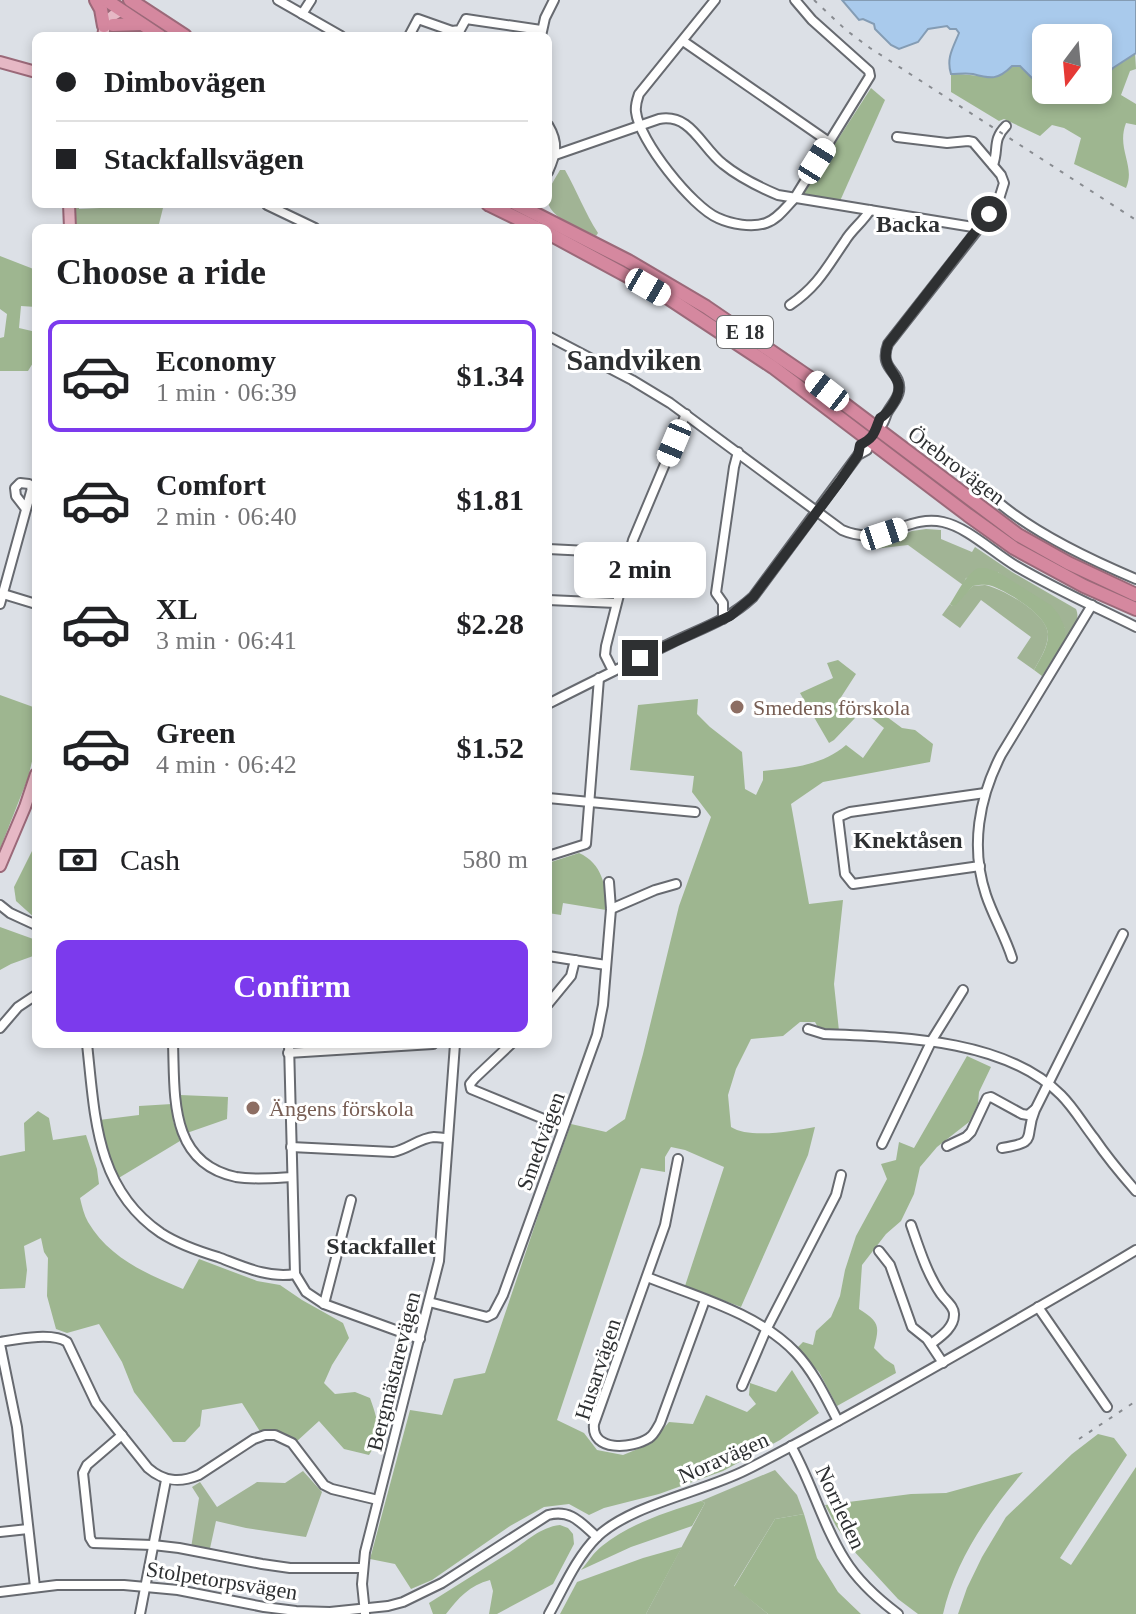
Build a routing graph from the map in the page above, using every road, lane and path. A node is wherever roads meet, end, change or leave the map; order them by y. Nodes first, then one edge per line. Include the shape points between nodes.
1 (96, 0) edge
2 (106, 0) edge
3 (278, 0) edge
4 (311, 0) edge
5 (554, 0) edge
6 (715, 0) edge
7 (795, 0) edge
8 (126, 4) edge
9 (302, 14) junction
10 (141, 24) junction
11 (106, 31) edge
12 (154, 32) edge
13 (178, 32) edge
14 (334, 32) edge
15 (411, 32) edge
16 (536, 32) edge
17 (541, 32) edge
18 (683, 41) junction
19 (0, 62) edge
20 (32, 71) edge
21 (639, 125) junction
22 (1006, 126) dead end
23 (552, 131) edge
24 (897, 137) dead end
25 (829, 142) junction
26 (555, 155) junction
27 (552, 162) edge
28 (993, 165) junction
29 (794, 199) junction
30 (273, 208) edge
31 (500, 208) edge
32 (870, 210) junction
33 (529, 218) edge
34 (307, 224) edge
35 (552, 228) edge
36 (979, 228) junction
37 (552, 235) edge
38 (790, 305) dead end
39 (552, 338) edge
40 (686, 414) junction
41 (874, 434) junction
42 (738, 452) junction
43 (983, 488) dead end
44 (26, 509) dead end
45 (818, 511) junction
46 (552, 549) edge
47 (629, 553) junction
48 (1136, 579) edge
49 (1136, 595) edge
50 (1, 597) edge
51 (552, 600) edge
52 (32, 603) edge
53 (616, 603) junction
54 (1092, 605) junction
55 (1136, 609) edge
56 (723, 619) junction
57 (1136, 627) edge
58 (613, 671) junction
59 (599, 678) junction
60 (552, 702) edge
61 (32, 786) edge
62 (985, 793) junction
63 (552, 798) edge
64 (589, 802) junction
65 (695, 812) dead end
66 (552, 855) edge
67 (0, 866) edge
68 (980, 866) junction
69 (609, 882) dead end
70 (676, 884) dead end
71 (0, 905) edge
72 (611, 909) junction
73 (5, 912) edge
74 (32, 923) edge
75 (1123, 934) dead end
76 (552, 957) edge
77 (1012, 958) dead end
78 (575, 960) junction
79 (606, 965) junction
80 (963, 990) dead end
81 (32, 998) edge
82 (552, 999) edge
83 (0, 1028) edge
84 (808, 1029) dead end
85 (932, 1040) junction
86 (88, 1048) edge
87 (173, 1048) edge
88 (289, 1048) edge
89 (455, 1048) edge
90 (507, 1048) edge
91 (1048, 1083) junction
92 (1035, 1110) junction
93 (563, 1127) junction
94 (448, 1138) junction
95 (882, 1144) dead end
96 (947, 1146) dead end
97 (291, 1147) junction
98 (1002, 1148) dead end
99 (678, 1159) dead end
100 (841, 1175) dead end
101 (292, 1177) junction
102 (1136, 1191) edge
103 (351, 1200) dead end
104 (911, 1225) dead end
105 (1136, 1250) edge
106 (879, 1251) dead end
107 (295, 1274) junction
108 (647, 1277) junction
109 (705, 1300) junction
110 (429, 1302) junction
111 (324, 1304) junction
112 (1038, 1307) junction
113 (766, 1330) junction
114 (420, 1339) junction
115 (0, 1343) edge
116 (931, 1344) junction
117 (943, 1363) junction
118 (742, 1386) dead end
119 (1107, 1407) dead end
120 (838, 1421) junction
121 (122, 1435) junction
122 (791, 1446) junction
123 (166, 1480) junction
124 (378, 1500) junction
125 (28, 1529) junction
126 (0, 1532) edge
127 (597, 1537) junction
128 (153, 1545) junction
129 (363, 1568) junction
130 (145, 1586) junction
131 (35, 1587) junction
132 (0, 1592) edge
133 (365, 1612) edge
134 (140, 1614) edge
135 (549, 1614) edge
136 (898, 1614) edge

1 - 11 highway
2 - 8 highway
3 - 9 street
4 - 9 street
5 - 17 street
6 - 18 street
7 - 25 street via 869,71
8 - 10 highway
8 - 11 main road
8 - 13 highway
9 - 14 street
10 - 11 highway
10 - 12 highway
15 - 16 street via 418,19 452,31 460,30 466,19
18 - 21 street via 639,94
18 - 25 street
19 - 20 main road
21 - 26 street
21 - 29 street via 667,118 682,121 724,166
21 - 29 street via 667,170 717,218 751,226 766,223
22 - 28 street via 997,138
23 - 26 street
24 - 28 street via 973,142
25 - 29 street
26 - 27 street
28 - 36 street via 1003,190
29 - 32 street
30 - 34 street
31 - 33 highway, Örebrovägen / E 18
32 - 36 street
32 - 38 street via 824,273
35 - 41 highway, Örebrovägen / E 18 via 628,261 706,307 772,350
36 - 41 street via 888,344 886,364 900,386
37 - 41 highway, Örebrovägen / E 18 via 712,326
39 - 40 street
40 - 42 street
40 - 47 street
41 - 45 street via 860,445
41 - 49 highway, Örebrovägen / E 18 via 1018,535
41 - 55 highway, Örebrovägen / E 18 via 1014,548
42 - 45 street
42 - 56 street via 716,593 723,603
43 - 48 street via 1046,534
44 - 50 street
45 - 54 street via 854,535 946,522
45 - 56 street via 753,597
46 - 47 street
47 - 53 street
50 - 52 street
51 - 53 street
53 - 58 street via 605,655
54 - 57 street
54 - 62 street via 1001,755
56 - 58 street
58 - 59 street
59 - 60 street
59 - 64 street
61 - 67 main road
62 - 68 street via 979,820
62 - 68 street via 838,817 845,874 853,884
63 - 64 street
64 - 65 street
64 - 66 street via 586,844
68 - 77 street via 986,896
69 - 72 street, Smedvägen
70 - 72 street
71 - 73 street
72 - 79 street, Smedvägen
73 - 74 street
75 - 91 street
76 - 78 street
78 - 79 street
78 - 82 street via 571,976
79 - 93 street, Smedvägen via 597,1035
80 - 85 street
81 - 83 street
84 - 85 street
85 - 91 street via 1010,1062
85 - 95 street
86 - 107 street via 100,1142 131,1206 163,1234 194,1249 269,1274
87 - 101 street via 179,1127 198,1156 238,1177
88 - 97 street
89 - 94 street, Bergmästarevägen
90 - 93 street via 475,1078 471,1089
91 - 92 street
91 - 102 street via 1131,1178
92 - 96 street via 1022,1114 987,1098 971,1132
92 - 98 street via 1026,1143
93 - 110 street, Smedvägen via 493,1314 487,1317
94 - 97 street via 433,1137 393,1152
94 - 110 street, Bergmästarevägen via 439,1261
97 - 101 street
99 - 108 street, Husarvägen via 665,1225
100 - 113 street via 836,1195
101 - 107 street
103 - 111 street
104 - 116 street via 933,1282 954,1310 945,1333
105 - 112 street, Noravägen
106 - 116 street via 890,1265 912,1327
107 - 111 street via 306,1292
108 - 109 street
108 - 109 street, Husarvägen via 594,1424 593,1433 605,1444 640,1442 655,1431
109 - 113 street
110 - 114 street, Bergmästarevägen
111 - 114 street
112 - 117 street, Noravägen
112 - 119 street
113 - 118 street
113 - 120 street via 807,1366
114 - 124 street, Bergmästarevägen
115 - 121 street via 52,1337 67,1342 96,1403
115 - 125 street via 17,1427
116 - 117 street
117 - 120 street, Noravägen
120 - 122 street, Noravägen
121 - 123 street via 148,1468
121 - 128 street via 83,1473 90,1538 102,1544
122 - 127 street, Noravägen via 620,1521
122 - 136 street, Norrleden via 846,1562
123 - 124 street via 190,1479 254,1439 275,1435 292,1443 324,1485
123 - 128 street
124 - 129 street, Bergmästarevägen
125 - 126 street
125 - 131 street
127 - 133 street, Stolpetorpsvägen via 566,1513 548,1515 428,1591
127 - 135 street, Noravägen
128 - 129 street via 290,1568
128 - 130 street
129 - 133 street, Bergmästarevägen
130 - 131 street, Stolpetorpsvägen
130 - 133 street, Stolpetorpsvägen via 296,1611
130 - 134 street
131 - 132 street, Stolpetorpsvägen

